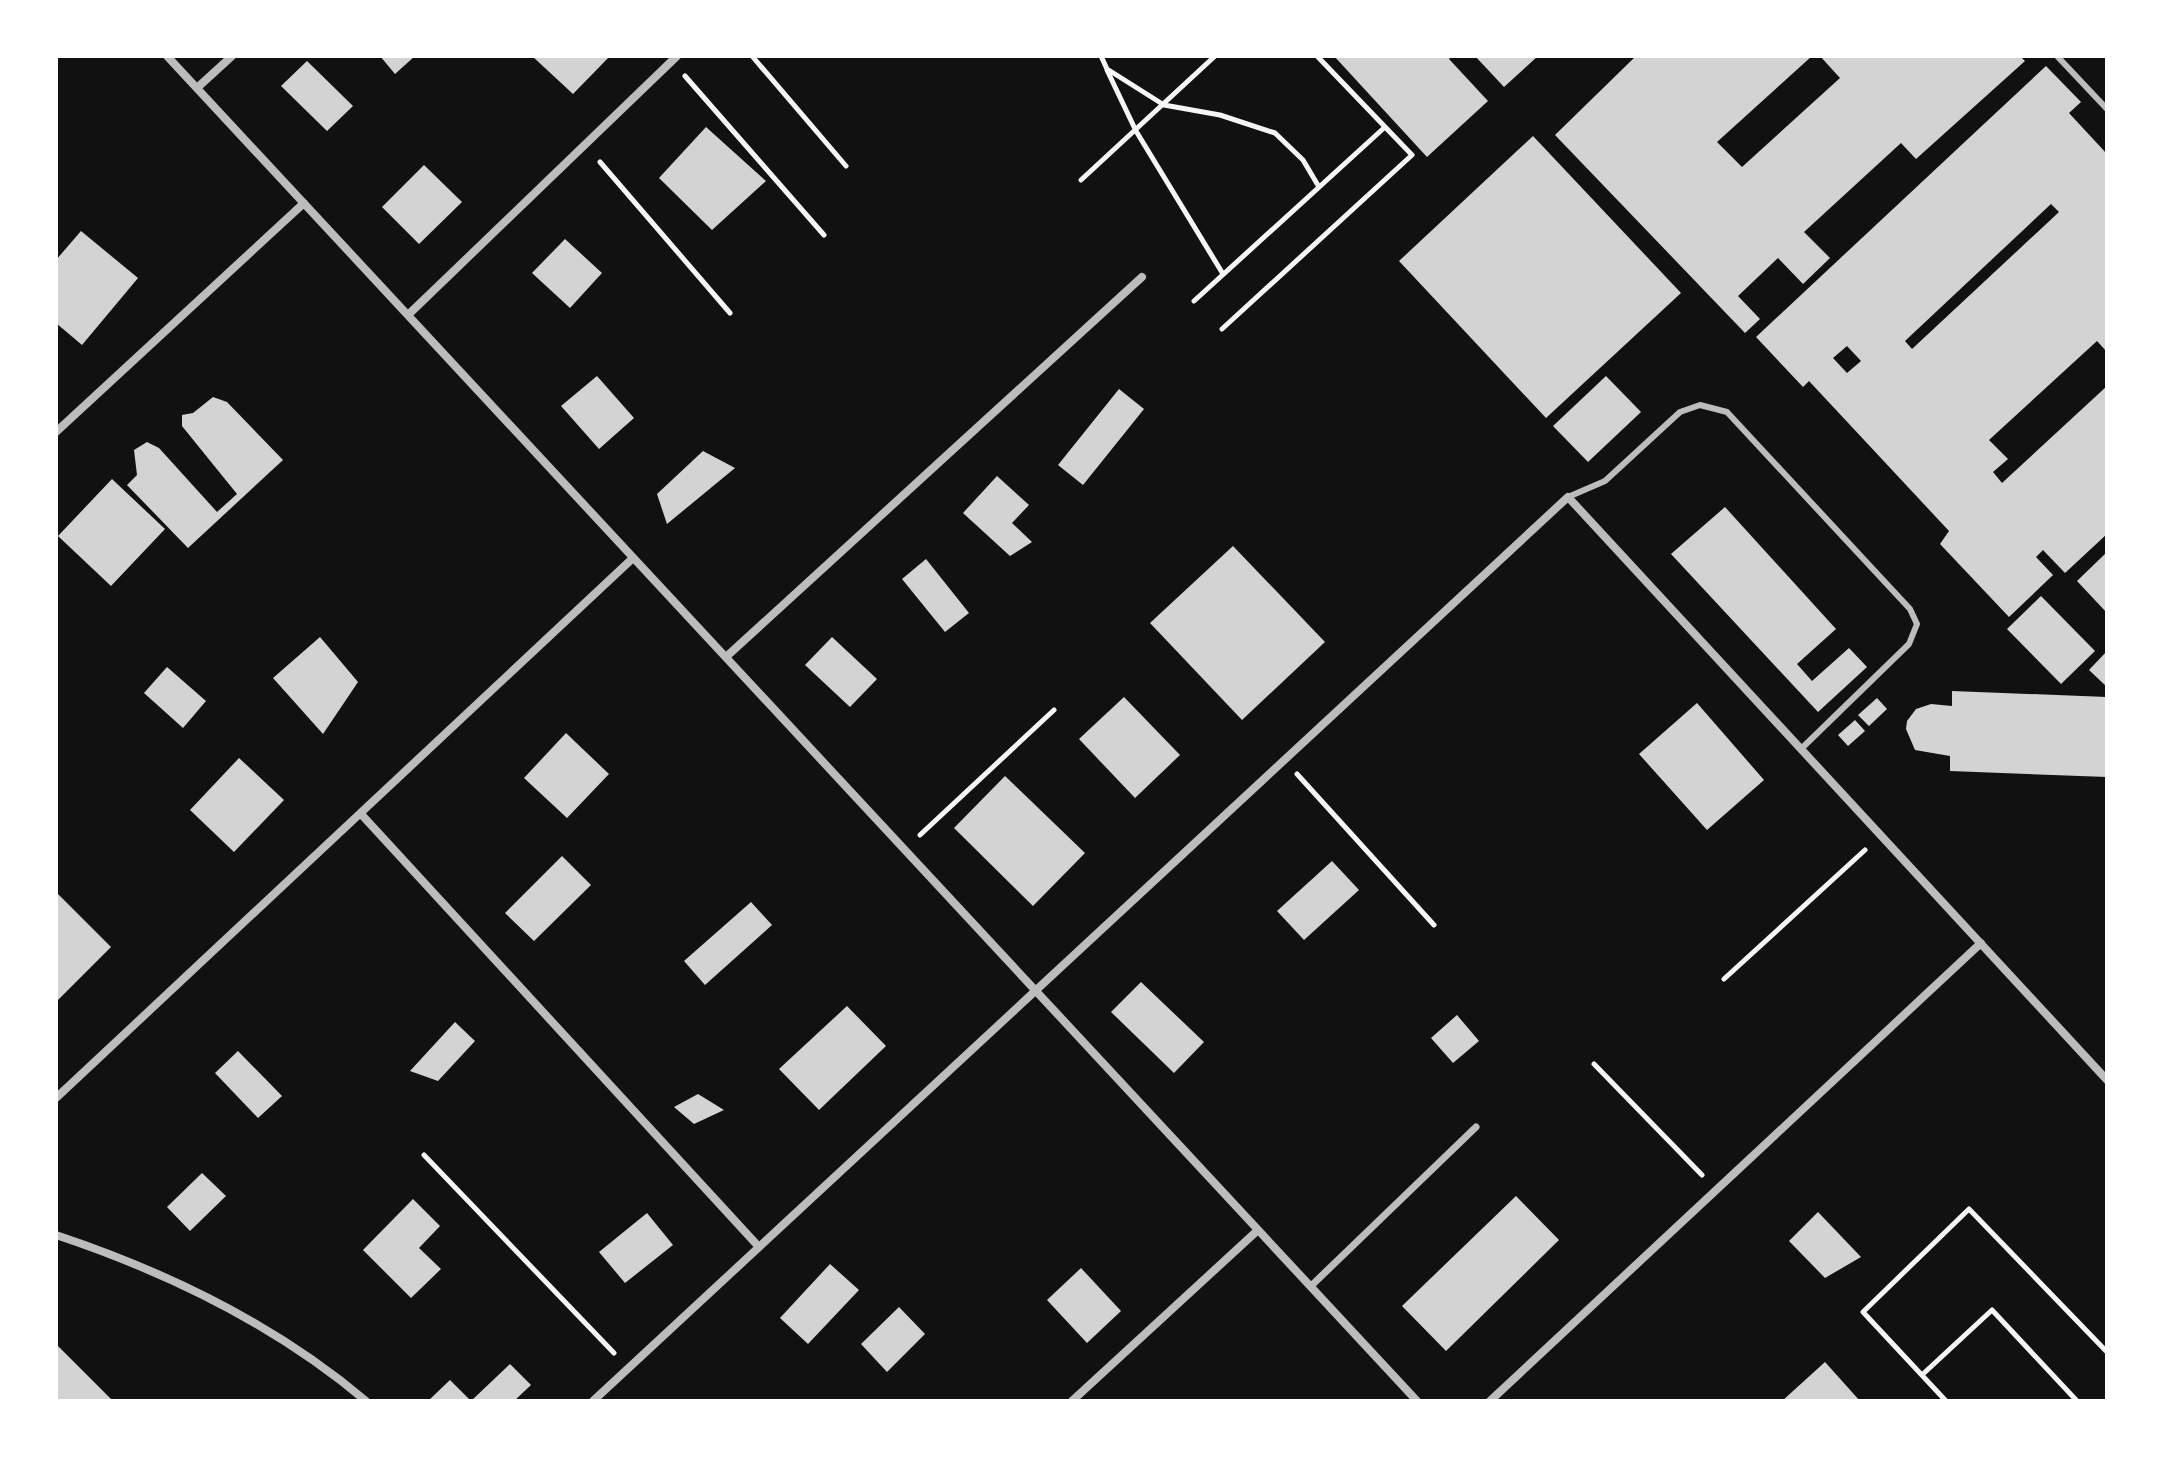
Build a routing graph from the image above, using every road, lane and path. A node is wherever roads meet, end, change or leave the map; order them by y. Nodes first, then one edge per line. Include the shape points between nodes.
1 (167, 56) edge
2 (232, 56) edge
3 (752, 56) edge
4 (1101, 56) edge
5 (1215, 56) edge
6 (1317, 56) edge
7 (2057, 56) edge
8 (674, 59) edge
9 (1107, 69) junction
10 (197, 88) junction
11 (1164, 105) junction
12 (2107, 109) edge
13 (1385, 127) junction
14 (1136, 131) junction
15 (585, 145) junction
16 (846, 166) dead end
17 (1081, 180) dead end
18 (1319, 187) junction
19 (304, 203) junction
20 (824, 235) dead end
21 (1223, 274) junction
22 (1142, 277) dead end
23 (1194, 301) dead end
24 (730, 313) dead end
25 (408, 315) junction
26 (1222, 329) dead end
27 (56, 432) edge
28 (1568, 497) junction
29 (633, 558) junction
30 (726, 657) junction
31 (1054, 710) dead end
32 (1801, 749) junction
33 (1284, 760) junction
34 (361, 814) junction
35 (1881, 836) junction
36 (904, 850) junction
37 (1434, 925) dead end
38 (1981, 943) junction
39 (1724, 979) dead end
40 (1036, 991) junction
41 (1594, 1064) dead end
42 (2107, 1080) edge
43 (56, 1098) edge
44 (1476, 1127) dead end
45 (424, 1155) dead end
46 (1716, 1190) junction
47 (1258, 1230) junction
48 (56, 1235) edge
49 (759, 1247) junction
50 (1311, 1286) junction
51 (2107, 1352) edge
52 (629, 1368) junction
53 (1923, 1374) junction
54 (366, 1401) edge
55 (593, 1401) edge
56 (1072, 1401) edge
57 (1417, 1401) edge
58 (1490, 1401) edge
59 (1946, 1401) edge
60 (2077, 1401) edge

1 - 10 street
2 - 10 street
3 - 16 path
4 - 9 path
5 - 11 path
6 - 13 path
7 - 12 lane
8 - 15 street
8 - 20 path
9 - 11 path
9 - 14 path
10 - 19 street
11 - 14 path
11 - 18 path via 1233,118 1275,133 1303,160
13 - 18 path
13 - 26 path via 1412,155
14 - 17 path
14 - 21 path
15 - 24 path
15 - 25 street
18 - 21 path
19 - 25 street
19 - 27 street
21 - 23 path
22 - 30 street
25 - 29 street
28 - 32 street
28 - 32 lane via 1605,481 1680,412 1700,405 1727,412 1910,609 1917,624 1909,644
28 - 33 street
29 - 30 street
29 - 34 street
30 - 36 street
31 - 36 path
32 - 35 street
33 - 37 path
33 - 40 street
34 - 43 street
34 - 49 street
35 - 38 street
35 - 39 path
36 - 40 street
38 - 42 street
38 - 46 street
40 - 47 street
40 - 49 street
41 - 46 path
44 - 50 street
45 - 52 path
46 - 58 street
47 - 50 street
47 - 56 street
48 - 54 street via 111,1253 215,1301 324,1366
49 - 52 street
50 - 57 street
51 - 53 path via 1969,1209 1863,1312
52 - 55 street
53 - 59 path
53 - 60 path via 1992,1310

